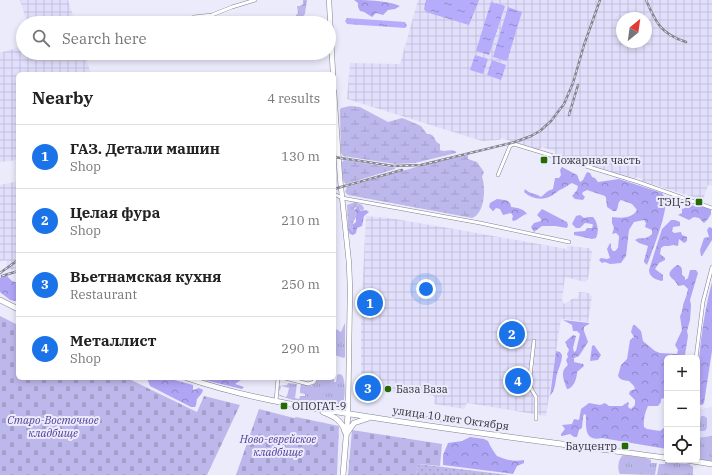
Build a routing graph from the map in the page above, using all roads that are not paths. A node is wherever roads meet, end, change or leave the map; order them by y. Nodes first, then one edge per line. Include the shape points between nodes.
1 (255, 0) edge
2 (329, 0) edge
3 (203, 16) edge
4 (330, 16) edge
5 (332, 60) edge
6 (333, 72) edge
7 (336, 118) edge
8 (498, 175) dead end
9 (336, 195) edge
10 (342, 198) junction
11 (712, 208) edge
12 (569, 242) dead end
13 (712, 267) edge
14 (0, 301) edge
15 (16, 308) edge
16 (534, 341) dead end
17 (696, 355) edge
18 (193, 380) edge
19 (278, 380) edge
20 (293, 380) edge
21 (315, 380) edge
22 (276, 401) junction
23 (315, 408) junction
24 (348, 414) junction
25 (376, 418) junction
26 (536, 419) dead end
27 (345, 435) junction
28 (664, 458) edge
29 (700, 462) edge
30 (712, 464) edge
31 (343, 475) edge

1 - 3 street
2 - 4 street
5 - 6 street
7 - 10 street
8 - 11 street via 510,146 514,144
9 - 10 street
10 - 12 street
10 - 24 street via 350,289
13 - 17 street via 703,302
14 - 15 main road
16 - 26 street via 529,386 536,397
18 - 22 main road, улица 10 лет Октября
19 - 22 street
20 - 21 street via 308,384
22 - 23 main road, улица 10 лет Октября
23 - 24 main road, улица 10 лет Октября
23 - 27 main road via 338,420
24 - 25 main road, улица 10 лет Октября
24 - 27 main road
25 - 27 main road via 354,423
25 - 28 main road, улица 10 лет Октября
27 - 31 main road
29 - 30 main road

